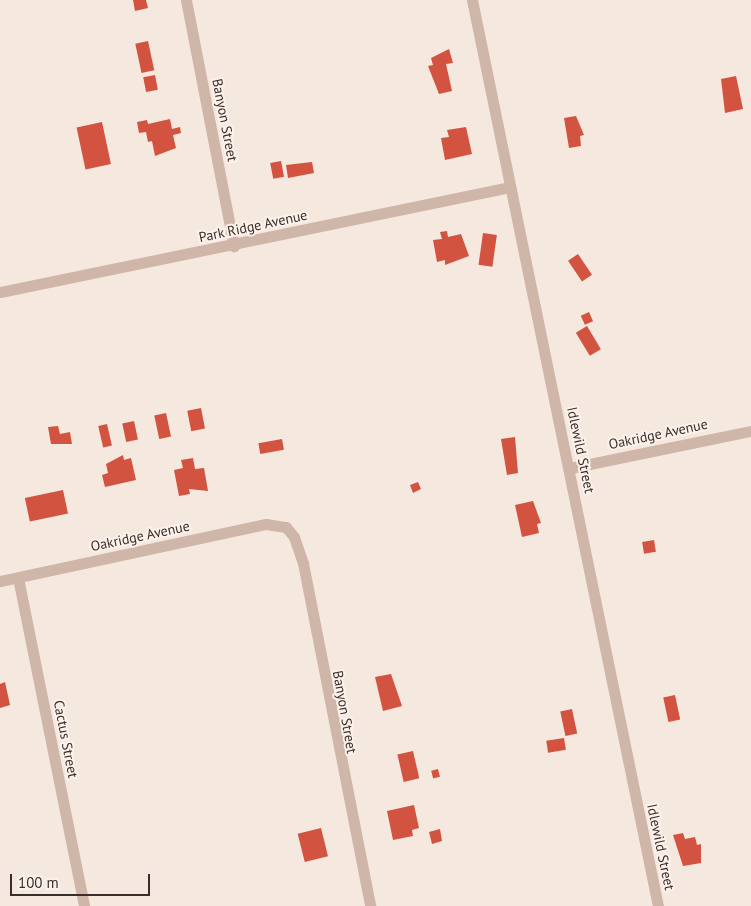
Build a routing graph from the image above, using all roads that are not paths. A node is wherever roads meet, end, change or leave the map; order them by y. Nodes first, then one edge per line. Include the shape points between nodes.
1 (186, 0) edge
2 (472, 0) edge
3 (510, 187) junction
4 (234, 246) junction
5 (0, 292) edge
6 (751, 431) edge
7 (570, 468) junction
8 (286, 527) joint
9 (18, 578) junction
10 (0, 581) edge
11 (84, 906) edge
12 (370, 906) edge
13 (658, 906) edge

1 - 4 street, Banyon Street
2 - 3 street, Idlewild Street
3 - 4 street, Park Ridge Avenue
3 - 7 street, Idlewild Street
4 - 5 street, Park Ridge Avenue
6 - 7 street, Oakridge Avenue
7 - 13 street, Idlewild Street
8 - 9 street, Oakridge Avenue via 266,524
8 - 12 street, Banyon Street via 294,537 303,563
9 - 10 street, Oakridge Avenue
9 - 11 street, Cactus Street

